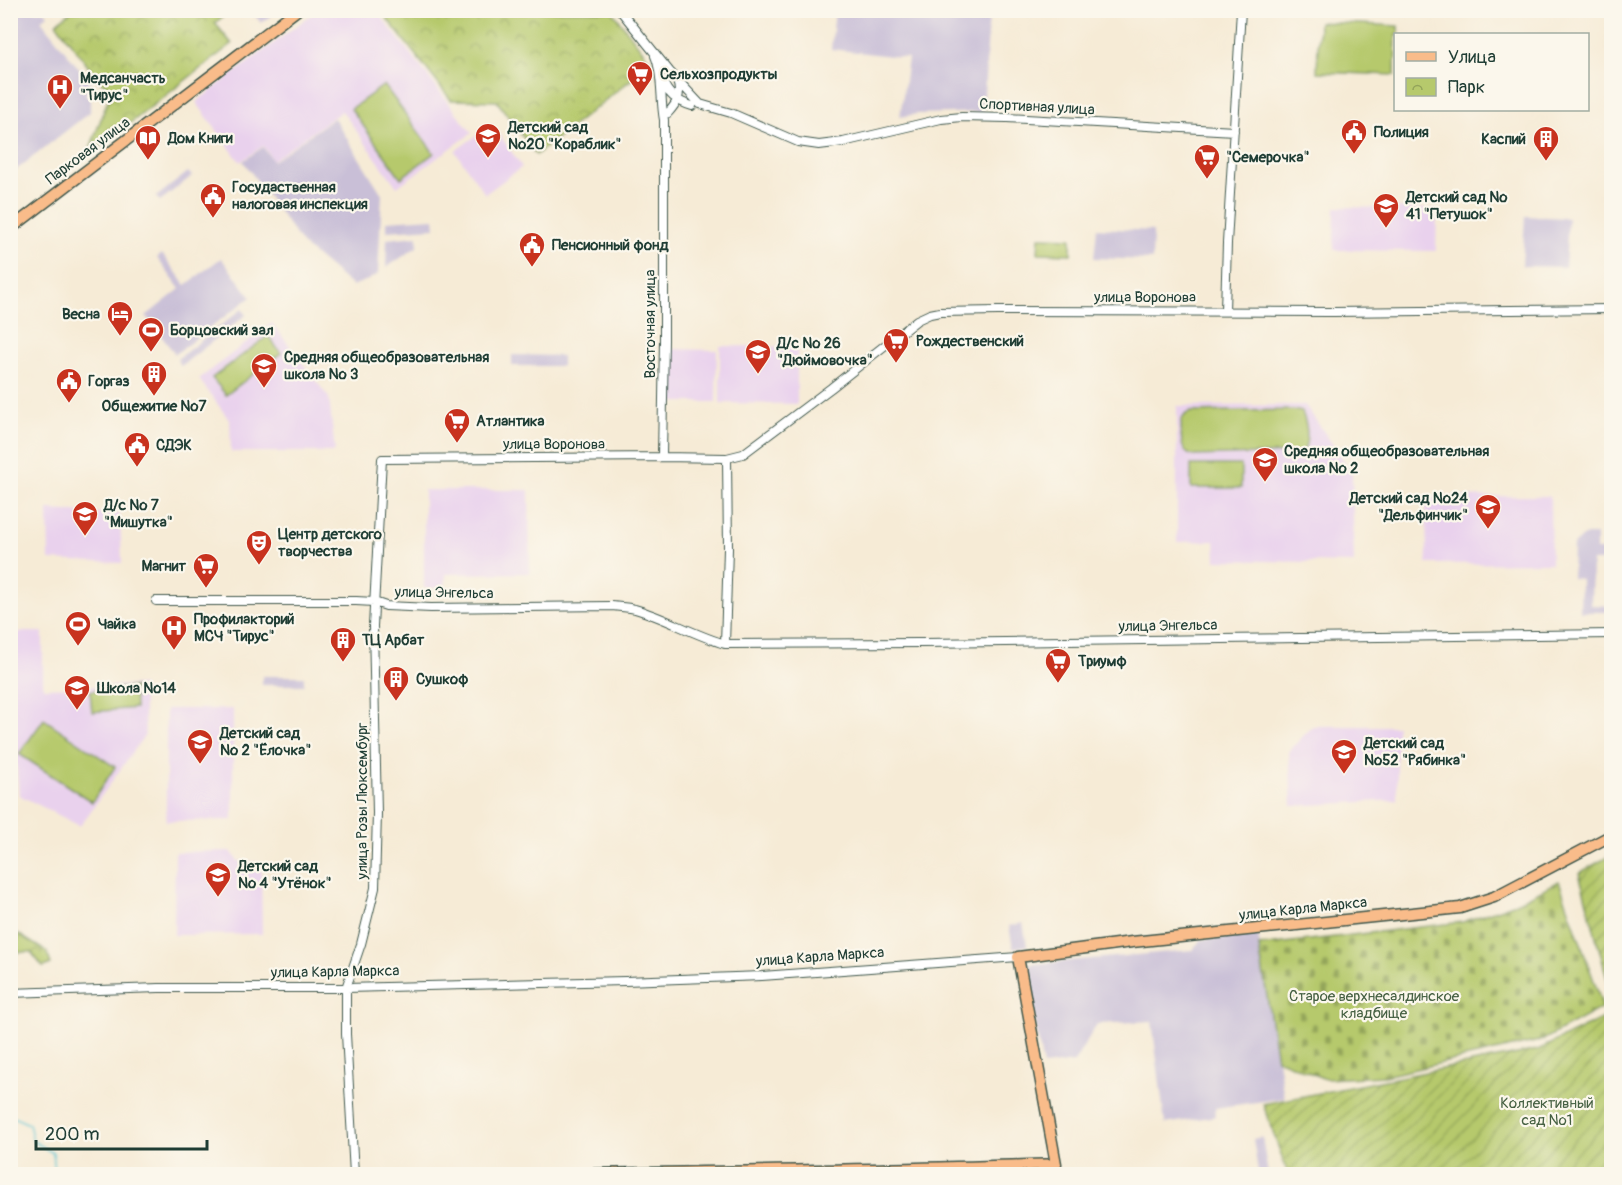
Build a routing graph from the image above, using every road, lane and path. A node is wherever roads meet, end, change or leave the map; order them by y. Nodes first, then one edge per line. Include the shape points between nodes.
1 (297, 10) edge
2 (620, 10) edge
3 (1240, 10) edge
4 (651, 49) junction
5 (658, 70) junction
6 (683, 89) junction
7 (668, 92) junction
8 (678, 100) junction
9 (696, 105) junction
10 (661, 106) junction
11 (666, 117) junction
12 (1234, 131) junction
13 (10, 229) edge
14 (1611, 309) edge
15 (1225, 311) junction
16 (663, 457) junction
17 (727, 458) junction
18 (382, 459) joint
19 (156, 602) dead end
20 (374, 602) junction
21 (1611, 634) edge
22 (725, 644) junction
23 (1611, 835) edge
24 (1018, 957) junction
25 (346, 988) junction
26 (10, 993) edge
27 (354, 1174) edge
28 (591, 1174) edge

1 - 13 main road, Парковая улица
2 - 4 street
3 - 12 street
4 - 5 street
4 - 6 street
5 - 7 street
5 - 10 street, Восточная улица
6 - 7 street
6 - 8 street
6 - 9 street
7 - 8 street
7 - 10 street
8 - 9 street
8 - 11 street
9 - 11 street
9 - 12 street, Спортивная улица via 731,113 798,142 819,145 941,118 962,117
10 - 11 street, Восточная улица
11 - 16 street, Восточная улица
12 - 15 street
14 - 15 street, улица Воронова
15 - 17 street, улица Воронова via 930,314 743,454
16 - 17 street, улица Воронова
16 - 18 street, улица Воронова
17 - 22 street
18 - 20 street, улица Розы Люксембург
19 - 20 street, улица Энгельса
20 - 22 street, улица Энгельса via 431,608 611,606 634,609
20 - 25 street, улица Розы Люксембург via 375,888
21 - 22 street, улица Энгельса
23 - 24 main road, улица Карла Маркса via 1494,897 1460,908
24 - 25 street, улица Карла Маркса via 762,976
24 - 28 main road via 1056,1164
25 - 26 street, улица Карла Маркса
25 - 27 street, улица Розы Люксембург

